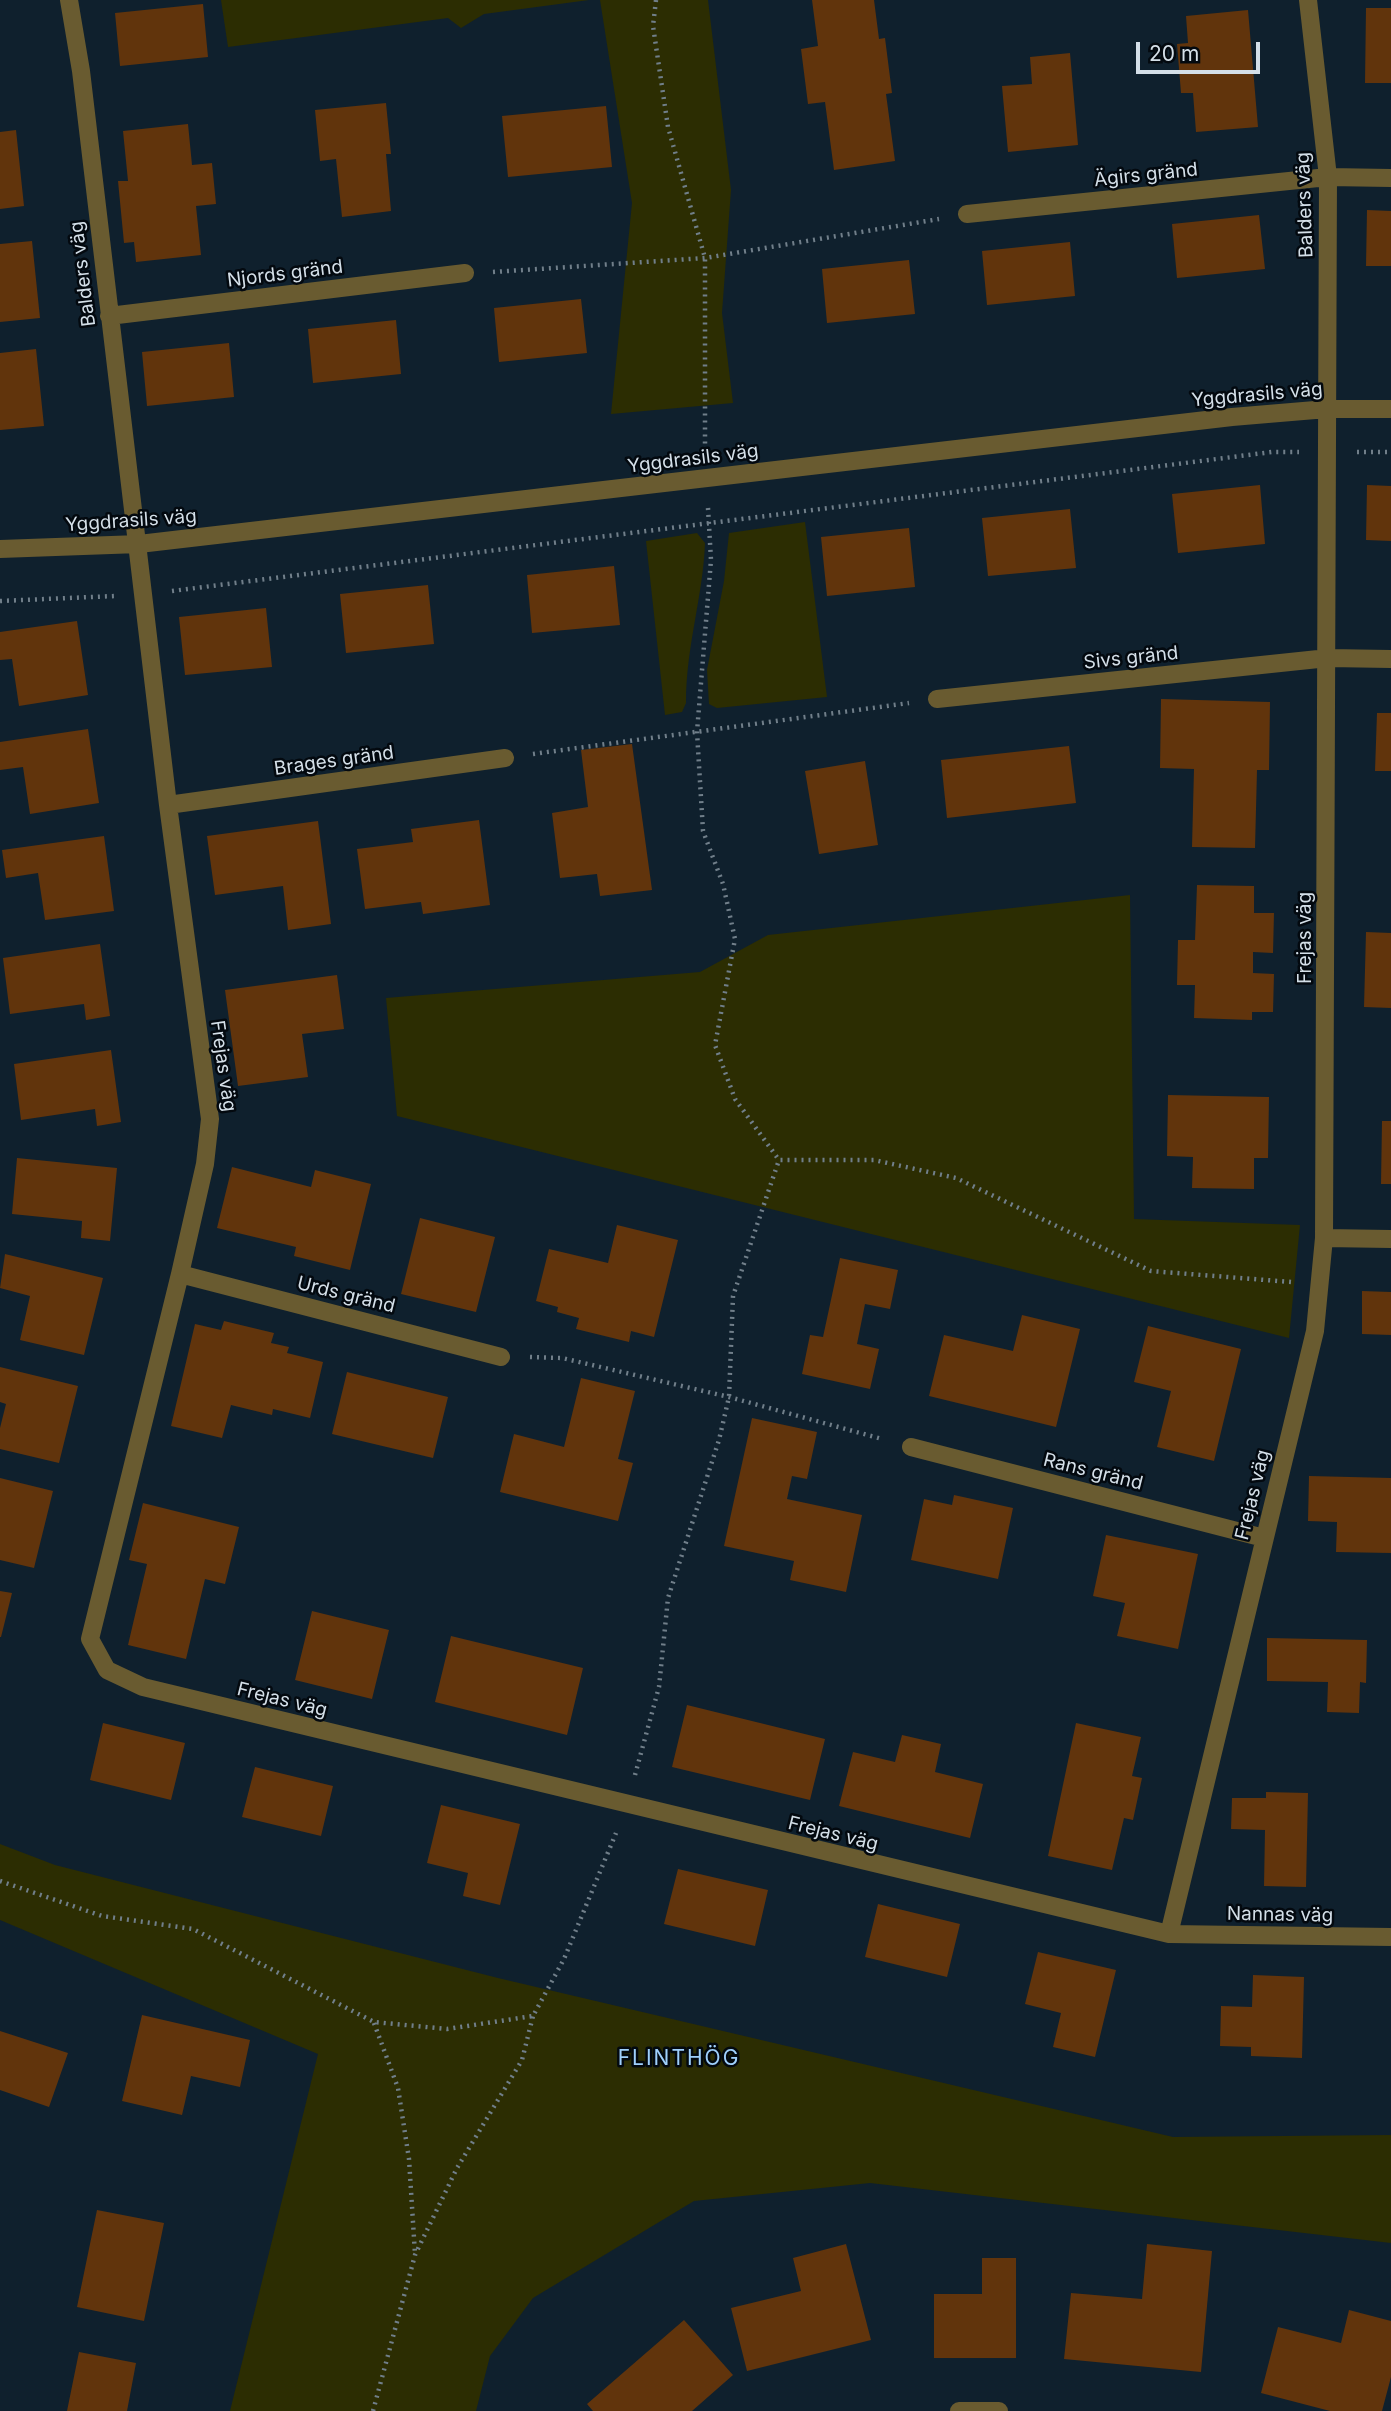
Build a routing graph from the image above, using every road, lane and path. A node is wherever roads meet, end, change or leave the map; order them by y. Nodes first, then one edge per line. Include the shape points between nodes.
1 (69, 0) edge
2 (656, 0) edge
3 (1308, 0) edge
4 (1328, 177) junction
5 (1391, 178) edge
6 (967, 214) joint
7 (705, 258) junction
8 (465, 273) joint
9 (109, 316) junction
10 (1326, 409) junction
11 (1391, 409) edge
12 (1326, 452) junction
13 (1391, 453) edge
14 (705, 479) junction
15 (709, 522) junction
16 (139, 544) junction
17 (0, 549) edge
18 (145, 594) junction
19 (0, 601) edge
20 (1328, 658) junction
21 (1391, 659) edge
22 (937, 699) joint
23 (697, 732) junction
24 (505, 758) joint
25 (168, 805) junction
26 (779, 1160) junction
27 (1324, 1238) junction
28 (1391, 1239) edge
29 (180, 1274) junction
30 (1318, 1284) junction
31 (502, 1357) joint
32 (729, 1397) junction
33 (911, 1447) joint
34 (1264, 1538) junction
35 (627, 1805) junction
36 (0, 1881) edge
37 (1169, 1934) junction
38 (1391, 1937) edge
39 (533, 2016) junction
40 (374, 2022) junction
41 (415, 2255) junction
42 (373, 2411) edge
43 (958, 2411) edge
44 (999, 2411) edge

1 - 9 street, Balders väg
2 - 7 path via 653,26 668,127
3 - 4 street, Balders väg
4 - 5 street, Ägirs gränd
4 - 6 street, Ägirs gränd
4 - 10 street, Balders väg
6 - 7 path
7 - 8 path
7 - 14 path
8 - 9 street, Njords gränd
9 - 16 street, Balders väg
10 - 11 street, Yggdrasils väg
10 - 12 street, Frejas väg
10 - 14 street, Yggdrasils väg via 1232,416
12 - 13 path
12 - 15 path via 1272,453
12 - 20 street, Frejas väg
14 - 15 path
14 - 16 street, Yggdrasils väg
15 - 18 path
15 - 23 path via 711,560
16 - 17 street, Yggdrasils väg
16 - 18 street, Frejas väg
18 - 19 path
18 - 25 street, Frejas väg
20 - 21 street
20 - 22 street, Sivs gränd
20 - 27 street, Frejas väg
22 - 23 path
23 - 24 path
23 - 26 path via 703,831 723,884 735,939 715,1045 735,1099
24 - 25 street, Brages gränd
25 - 29 street, Frejas väg via 210,1119 205,1164
26 - 30 path via 874,1160 956,1178 1151,1271
26 - 32 path via 733,1296
27 - 28 street
27 - 30 street, Frejas väg
29 - 31 street, Urds gränd
29 - 35 street, Frejas väg via 90,1639 107,1670 143,1688
30 - 34 street, Frejas väg via 1315,1331
31 - 32 path via 562,1358
32 - 33 path
32 - 35 path via 668,1598 659,1687
33 - 34 street, Rans gränd
34 - 37 street, Frejas väg
35 - 37 street, Frejas väg
35 - 39 path via 564,1959
36 - 40 path via 102,1916 193,1929
37 - 38 street, Nannas väg
39 - 40 path via 447,2029
39 - 41 path via 522,2060 457,2168
40 - 41 path via 398,2088 409,2159
41 - 42 path
43 - 44 street

